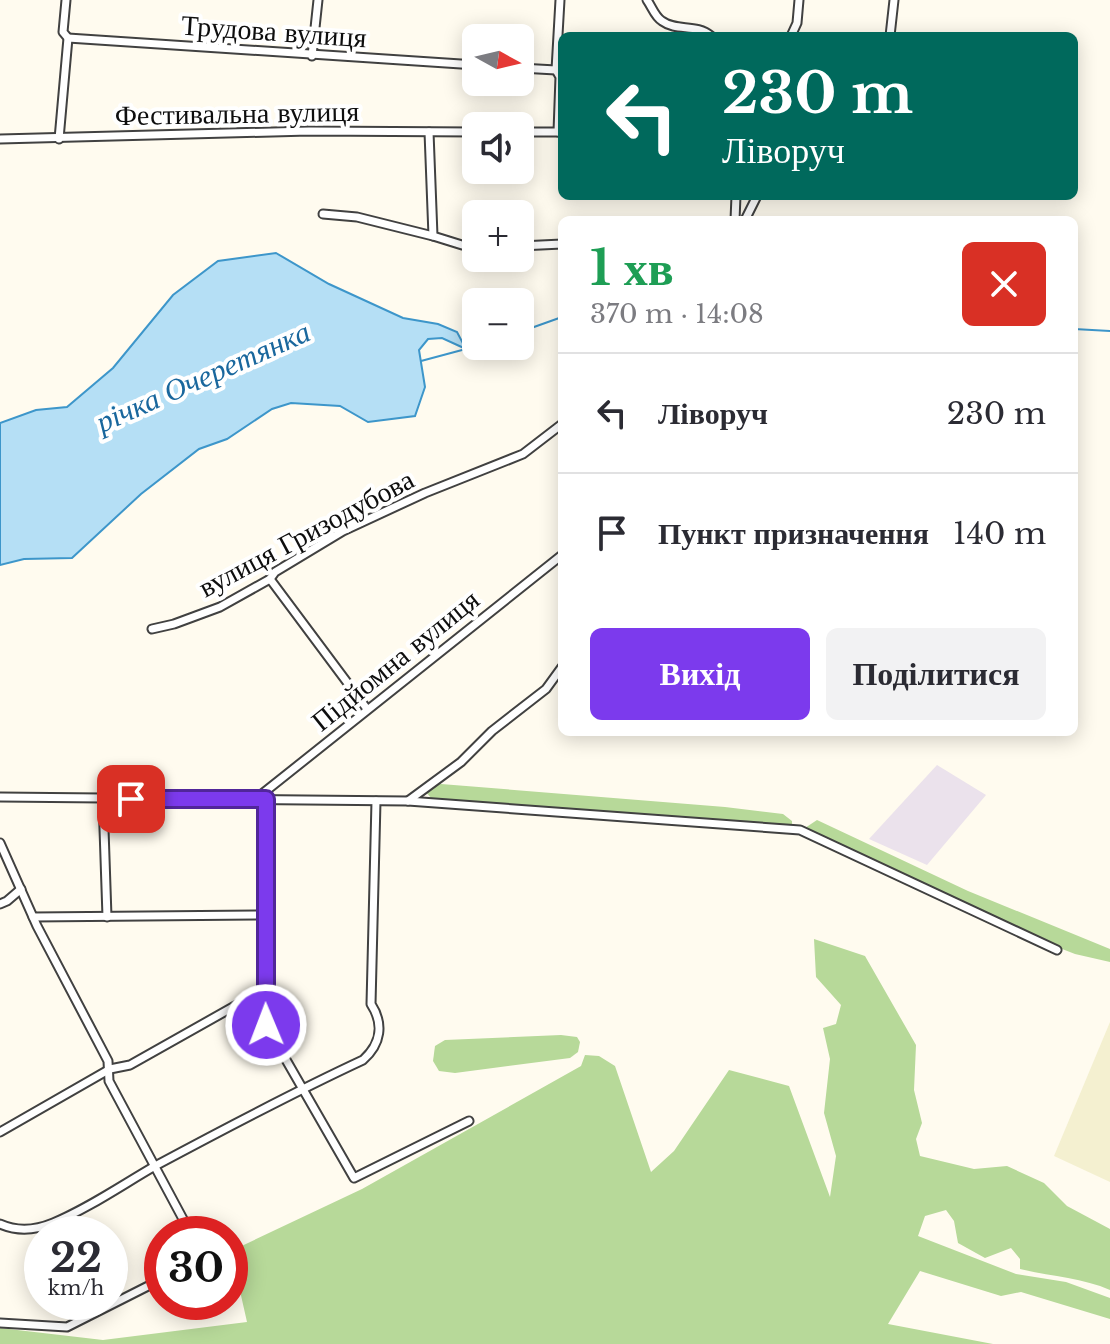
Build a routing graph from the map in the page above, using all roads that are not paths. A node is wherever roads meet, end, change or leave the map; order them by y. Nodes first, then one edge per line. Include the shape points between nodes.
1 (66, 0) edge
2 (318, 0) edge
3 (560, 0) edge
4 (647, 0) edge
5 (799, 0) edge
6 (894, 0) edge
7 (558, 32) edge
8 (706, 32) edge
9 (793, 32) edge
10 (890, 32) edge
11 (558, 35) edge
12 (68, 38) junction
13 (312, 56) junction
14 (462, 64) edge
15 (534, 69) edge
16 (556, 70) junction
17 (558, 74) edge
18 (429, 132) junction
19 (462, 132) edge
20 (534, 133) edge
21 (558, 134) edge
22 (0, 139) edge
23 (59, 139) junction
24 (323, 214) dead end
25 (433, 236) junction
26 (558, 244) edge
27 (462, 245) edge
28 (534, 245) edge
29 (558, 427) edge
30 (558, 558) edge
31 (270, 579) junction
32 (152, 629) dead end
33 (558, 672) edge
34 (367, 709) junction
35 (0, 797) edge
36 (103, 799) junction
37 (255, 799) junction
38 (266, 799) junction
39 (376, 801) junction
40 (408, 801) junction
41 (0, 843) edge
42 (21, 889) junction
43 (0, 904) edge
44 (267, 915) junction
45 (33, 917) junction
46 (107, 917) junction
47 (1057, 950) dead end
48 (265, 989) junction
49 (110, 1069) junction
50 (303, 1088) junction
51 (469, 1121) dead end
52 (0, 1132) edge
53 (154, 1167) junction
54 (181, 1216) edge
55 (0, 1224) edge
56 (144, 1288) edge
57 (0, 1323) edge

1 - 12 street via 63,32
2 - 13 street
3 - 7 street
4 - 8 street via 669,26
5 - 9 street
6 - 10 street
11 - 16 street
12 - 13 street, Трудова вулиця
12 - 23 street
13 - 14 street, Трудова вулиця
15 - 16 street
16 - 17 street
18 - 19 street, Фестивальна вулиця
18 - 23 street, Фестивальна вулиця
18 - 25 street
20 - 21 street
22 - 23 street, Фестивальна вулиця
24 - 25 street
25 - 27 street
26 - 28 street
29 - 31 street, вулиця Гризодубова via 523,454 343,531
30 - 34 street, Підйомна вулиця
31 - 32 street, вулиця Гризодубова via 220,607
31 - 34 street
33 - 40 street via 461,762
34 - 37 street, Підйомна вулиця
35 - 36 street
36 - 37 street
36 - 46 street
37 - 38 street
38 - 39 street
38 - 44 street
39 - 40 street
39 - 50 street via 371,1004 380,1030 375,1048 363,1060
40 - 47 street via 800,830
41 - 42 street
42 - 43 street
42 - 45 street
44 - 46 street
44 - 48 street
45 - 46 street
45 - 49 street
48 - 49 street via 130,1065
48 - 50 street via 266,1025
49 - 52 street
49 - 53 street via 109,1081
50 - 51 street via 354,1178
50 - 53 street
53 - 54 street
53 - 55 street via 53,1223 30,1230
56 - 57 street via 67,1327

